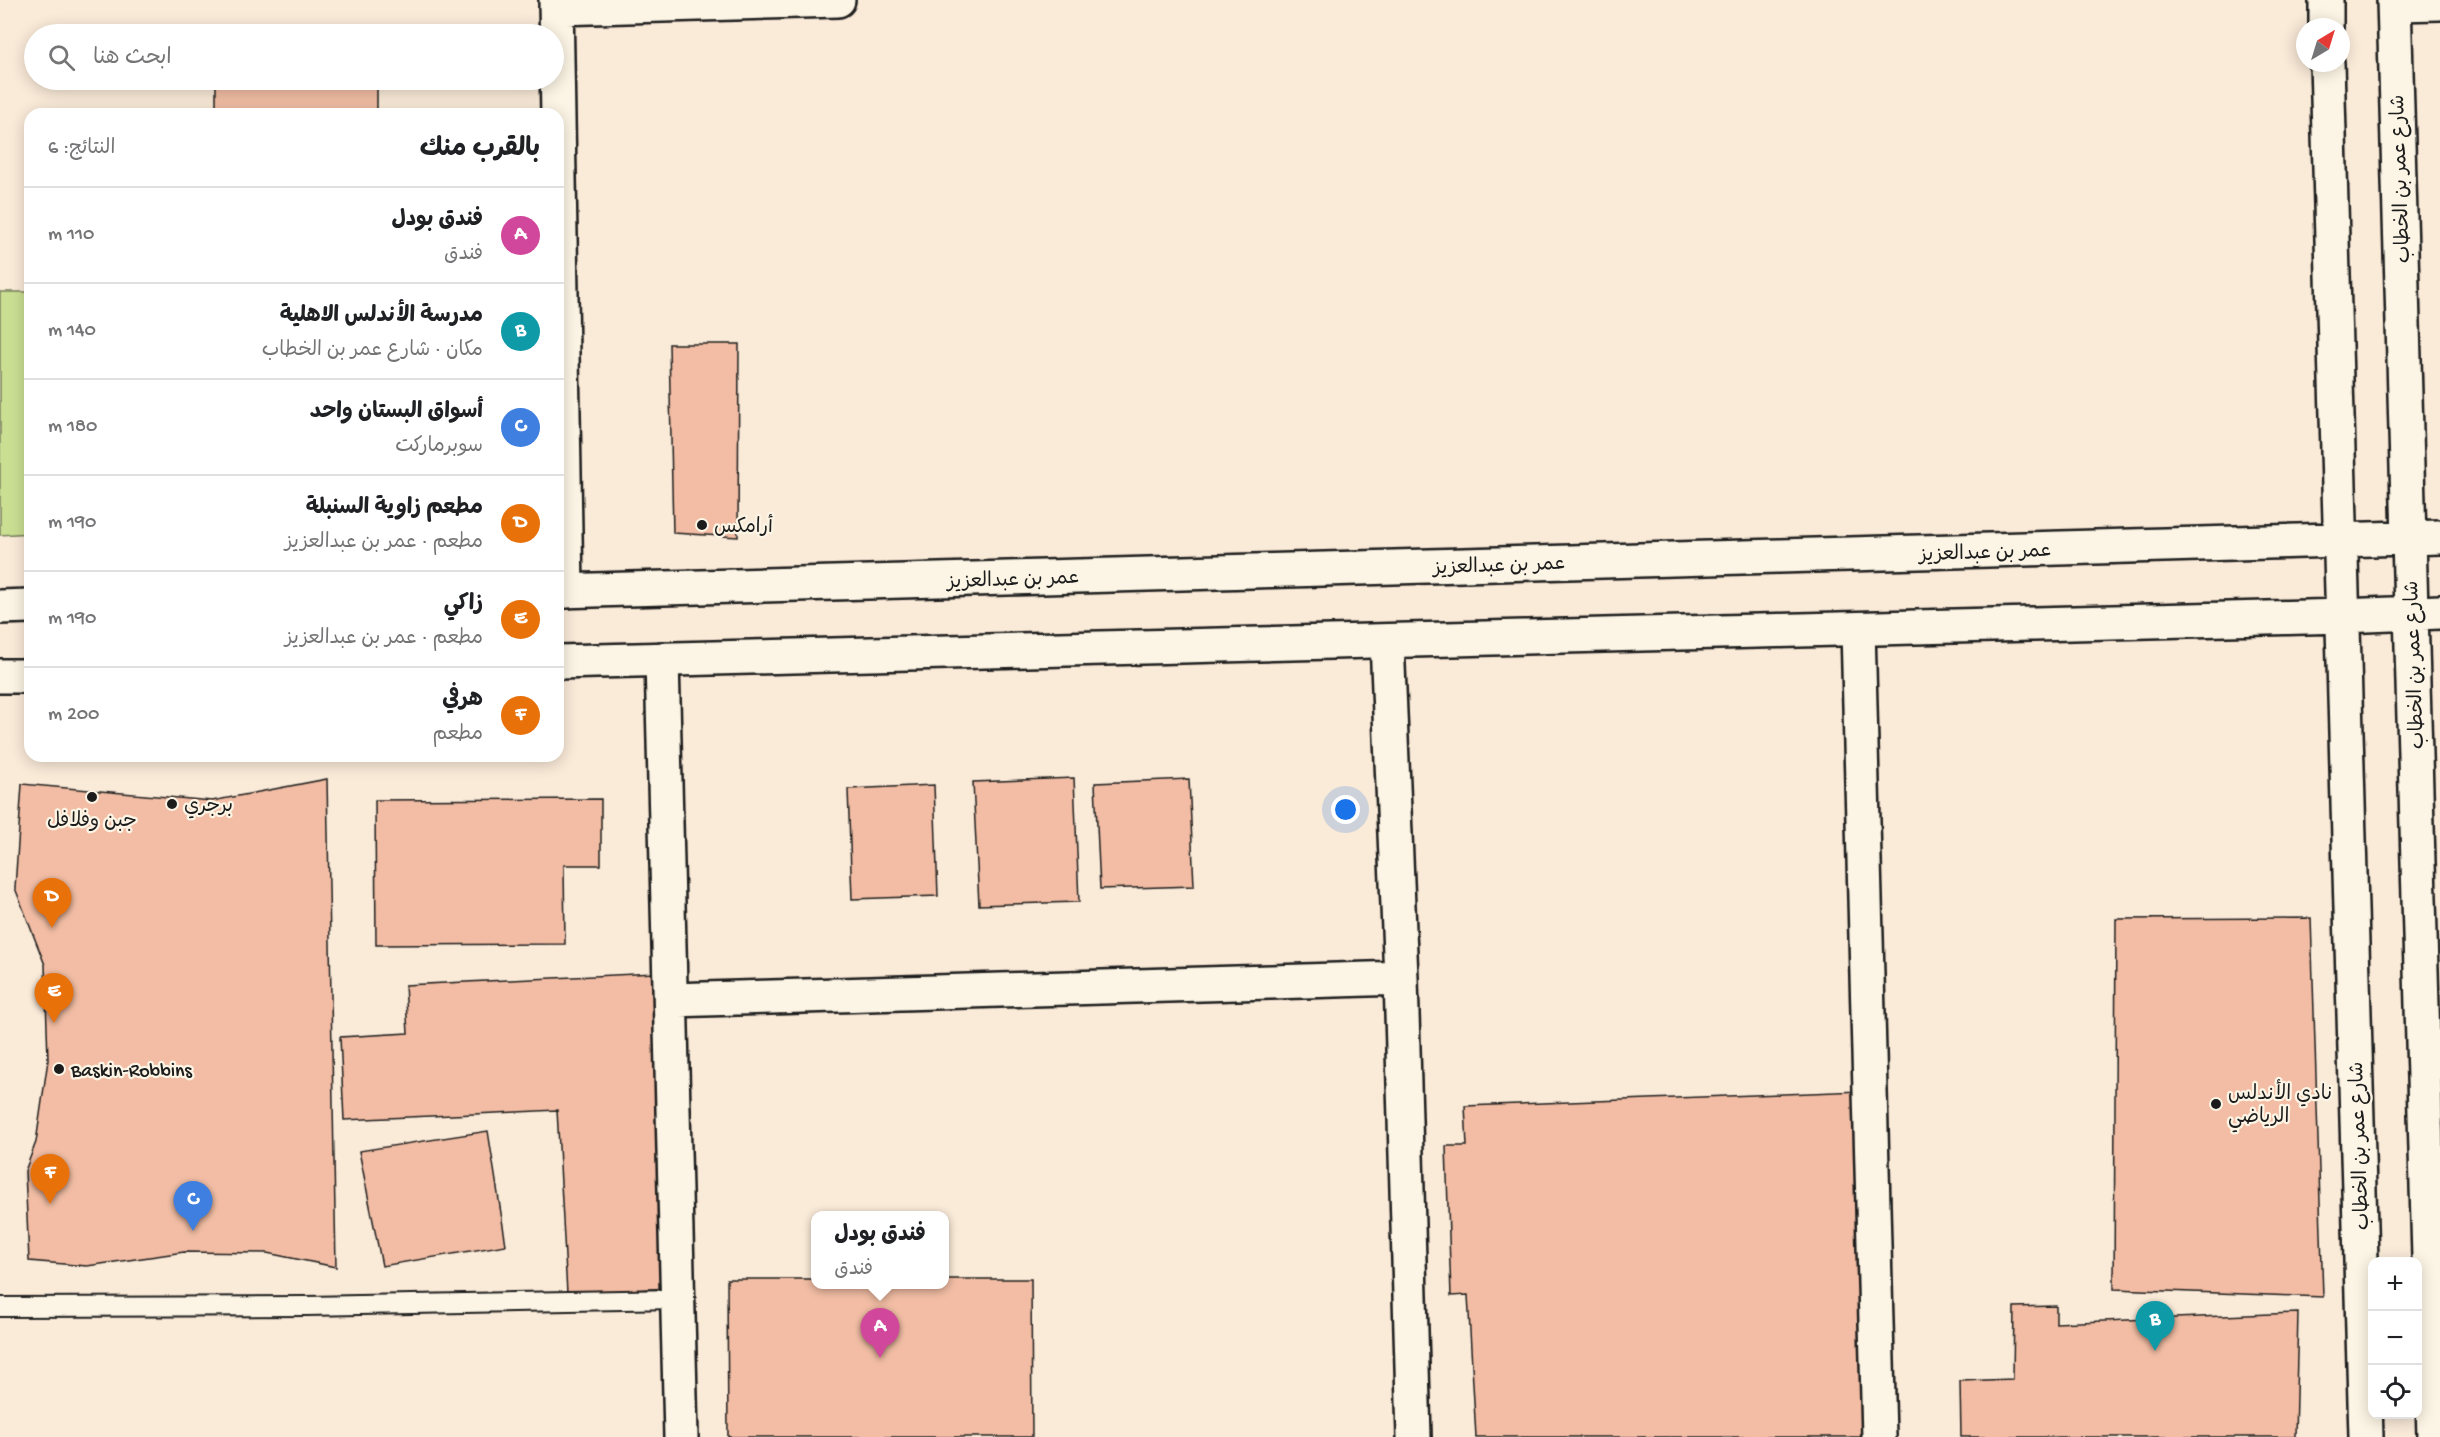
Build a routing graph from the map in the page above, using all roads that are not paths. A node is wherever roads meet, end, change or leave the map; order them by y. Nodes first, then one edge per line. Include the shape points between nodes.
1 (838, 0) edge
2 (2326, 0) edge
3 (2395, 2) edge
4 (2440, 3) edge
5 (556, 4) edge
6 (2326, 18) edge
7 (556, 24) edge
8 (2327, 72) edge
9 (557, 90) edge
10 (557, 108) edge
11 (2425, 538) edge
12 (2340, 541) junction
13 (564, 591) edge
14 (24, 606) edge
15 (0, 607) edge
16 (2426, 613) edge
17 (2343, 616) junction
18 (1858, 629) junction
19 (1387, 641) junction
20 (662, 659) junction
21 (564, 662) edge
22 (0, 676) edge
23 (24, 676) edge
24 (1401, 978) junction
25 (671, 1000) junction
26 (2431, 1028) edge
27 (678, 1299) junction
28 (0, 1306) edge
29 (681, 1437) edge
30 (1414, 1437) edge
31 (1880, 1437) edge
32 (2366, 1437) edge
33 (2434, 1437) edge

1 - 5 street
2 - 6 street
3 - 4 street
3 - 11 street, شارع عمر بن الخطاب
5 - 7 street
8 - 12 street, شارع عمر بن الخطاب
9 - 10 street
11 - 12 street, عمر بن عبدالعزيز
11 - 16 street, شارع عمر بن الخطاب
12 - 13 street, عمر بن عبدالعزيز
12 - 17 street, شارع عمر بن الخطاب
14 - 15 street
16 - 17 street
16 - 26 street, شارع عمر بن الخطاب
17 - 18 street
17 - 32 street, شارع عمر بن الخطاب
18 - 19 street
18 - 31 street
19 - 20 street
19 - 24 street
20 - 21 street
20 - 25 street
22 - 23 street
24 - 25 street
24 - 30 street
25 - 27 street
26 - 33 street, شارع عمر بن الخطاب
27 - 28 lane via 296,1306
27 - 29 street

